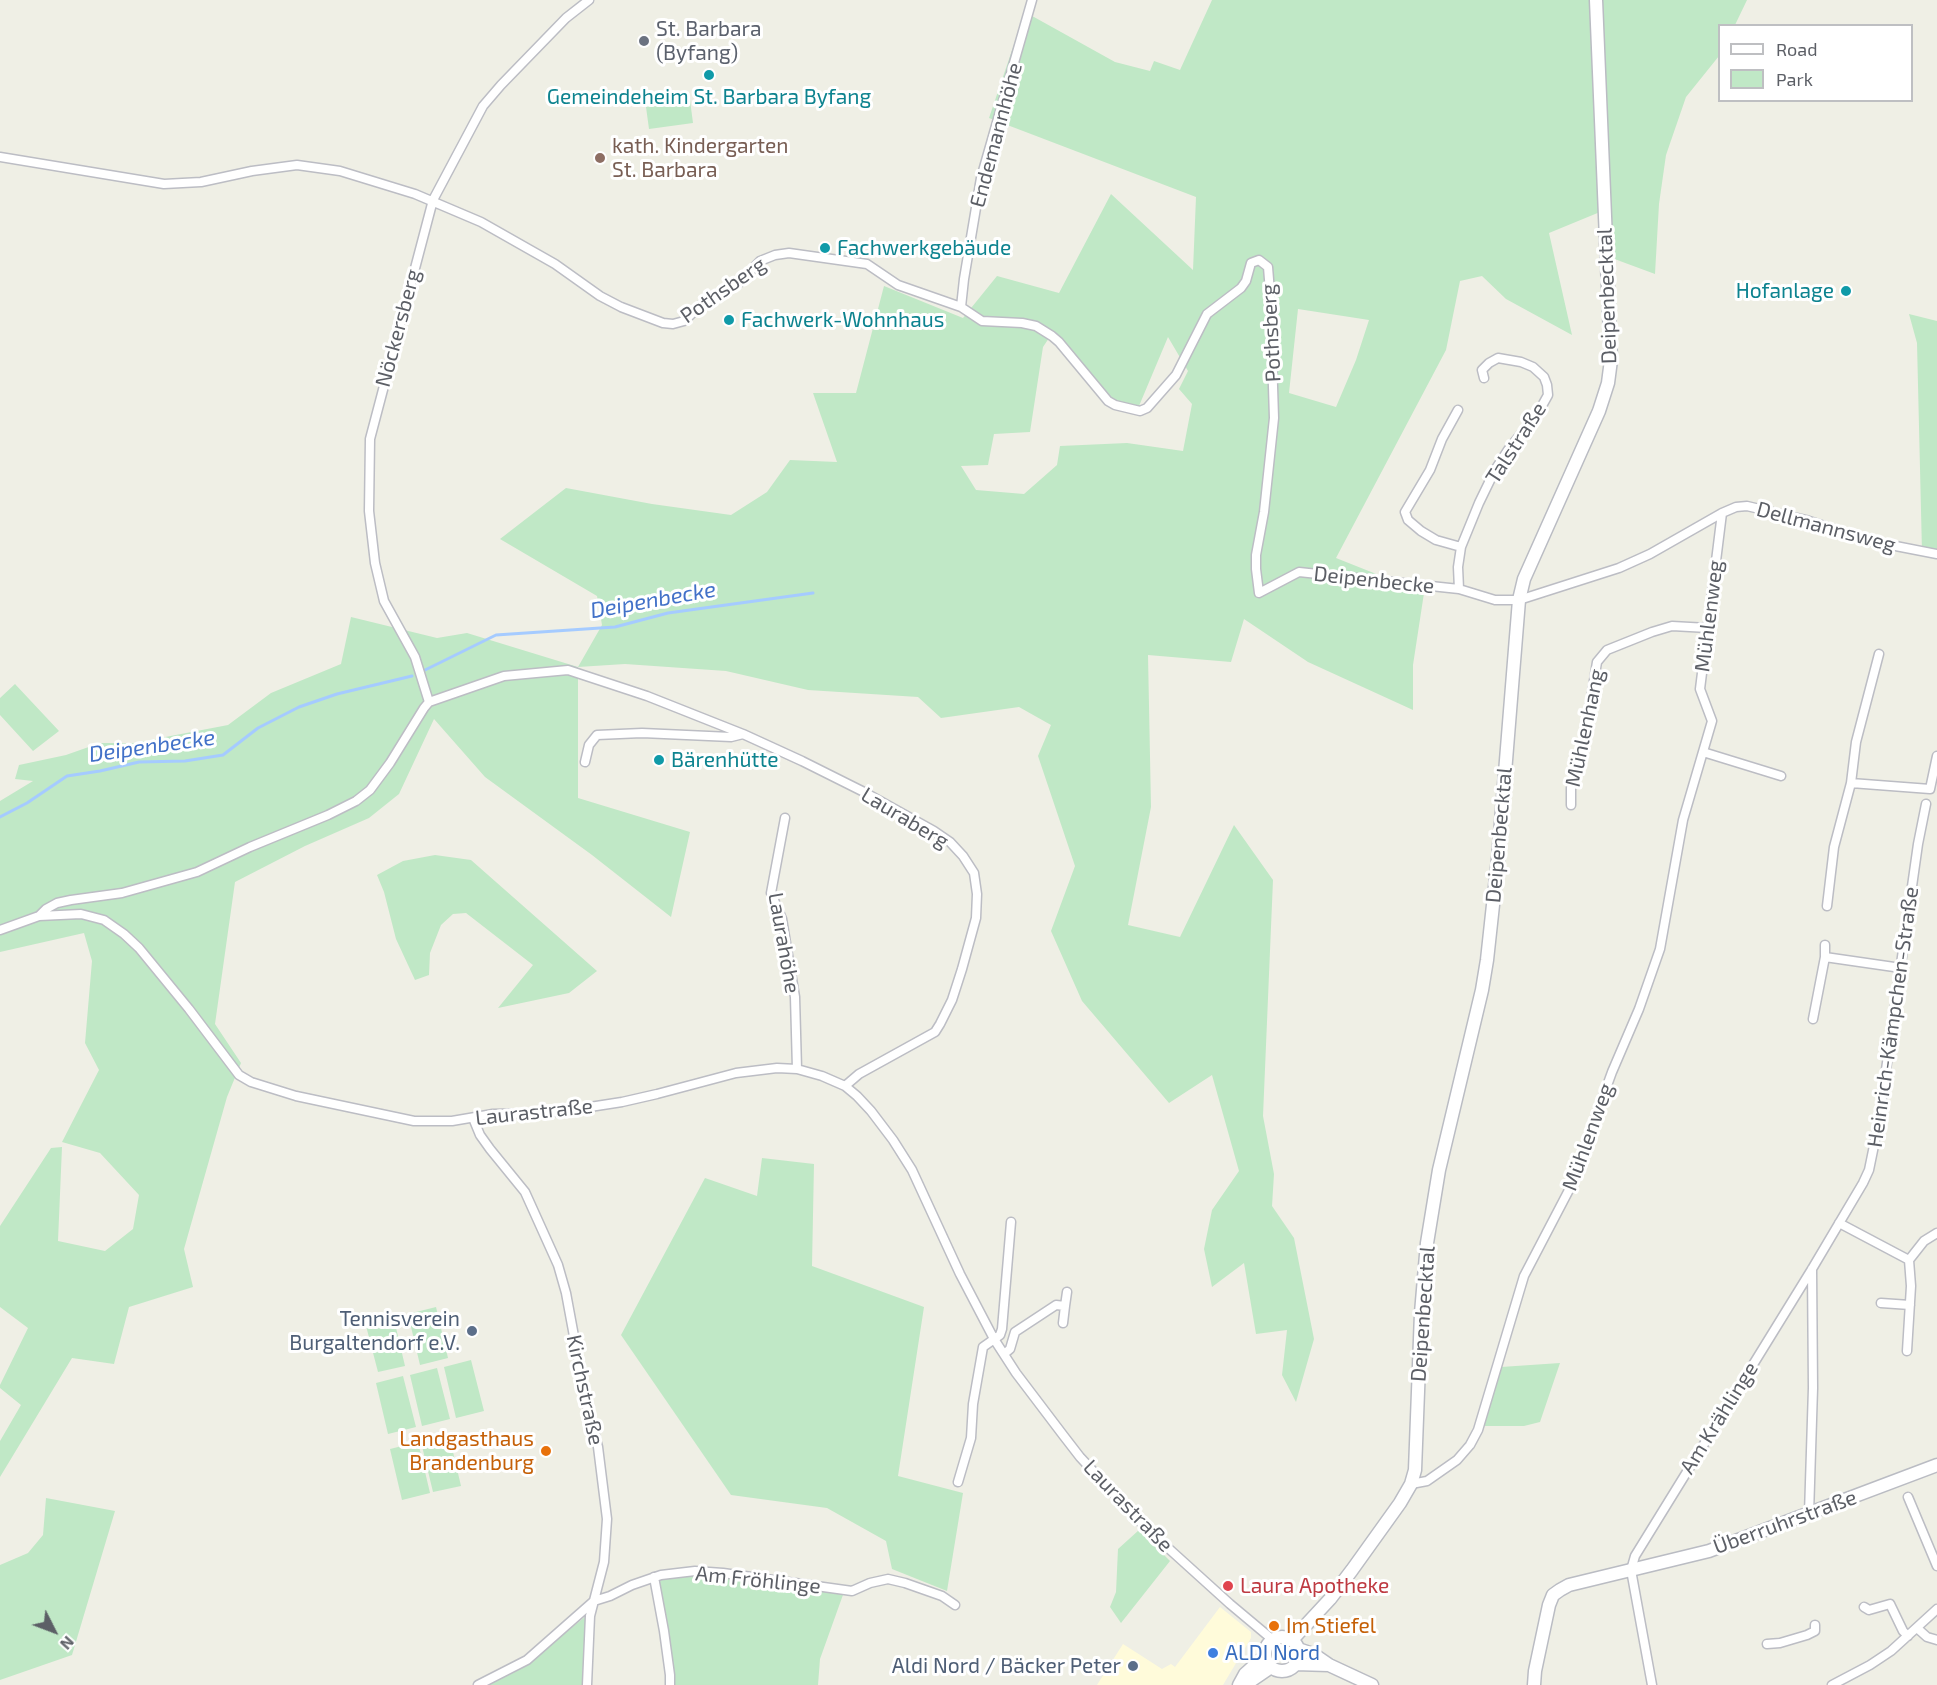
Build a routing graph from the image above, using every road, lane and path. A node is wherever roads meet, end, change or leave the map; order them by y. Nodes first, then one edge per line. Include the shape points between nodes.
1 (589, 0) edge
2 (1032, 0) edge
3 (1596, 0) edge
4 (0, 157) edge
5 (433, 200) junction
6 (961, 308) junction
7 (1484, 378) dead end
8 (1458, 410) dead end
9 (1722, 513) junction
10 (1461, 547) junction
11 (1937, 554) edge
12 (1459, 589) junction
13 (1259, 593) joint
14 (1519, 600) junction
15 (1708, 628) junction
16 (1879, 654) dead end
17 (429, 702) junction
18 (743, 734) junction
19 (1703, 752) junction
20 (1937, 756) edge
21 (585, 762) dead end
22 (1781, 776) dead end
23 (1851, 783) junction
24 (1926, 804) dead end
25 (1571, 805) dead end
26 (785, 818) dead end
27 (1827, 906) dead end
28 (39, 916) junction
29 (0, 930) edge
30 (1825, 945) dead end
31 (1825, 957) junction
32 (1901, 968) junction
33 (1813, 1019) dead end
34 (797, 1069) junction
35 (845, 1086) junction
36 (473, 1118) junction
37 (1011, 1222) dead end
38 (1839, 1223) junction
39 (1937, 1233) edge
40 (1908, 1260) junction
41 (1812, 1269) junction
42 (1067, 1292) dead end
43 (1881, 1304) dead end
44 (1910, 1305) junction
45 (1065, 1306) junction
46 (1063, 1323) dead end
47 (994, 1340) junction
48 (1907, 1351) dead end
49 (1004, 1354) junction
50 (1937, 1465) edge
51 (958, 1482) dead end
52 (1411, 1484) junction
53 (1908, 1497) dead end
54 (1809, 1514) junction
55 (1937, 1566) edge
56 (1631, 1570) junction
57 (654, 1577) junction
58 (594, 1601) junction
59 (955, 1605) dead end
60 (1864, 1607) dead end
61 (1937, 1609) edge
62 (1815, 1625) dead end
63 (1917, 1628) junction
64 (1908, 1636) junction
65 (1273, 1640) junction
66 (1937, 1640) edge
67 (1294, 1644) junction
68 (1767, 1644) dead end
69 (1268, 1662) junction
70 (1295, 1664) junction
71 (1329, 1665) junction
72 (478, 1685) edge
73 (587, 1685) edge
74 (670, 1685) edge
75 (1239, 1685) edge
76 (1372, 1685) edge
77 (1534, 1685) edge
78 (1652, 1685) edge
79 (1832, 1685) edge

1 - 5 street, Nöckersberg via 566,18 483,106
2 - 6 street, Endemannhöhe via 981,178
3 - 14 main road, Deipenbecktal via 1611,360 1599,411 1528,570
4 - 5 street, Pothsberg via 164,184 201,182 297,165 340,171
5 - 6 street, Pothsberg via 555,264 600,297 663,323 684,321 701,305 739,283 760,261 782,253 867,264 898,285
5 - 17 street, Nöckersberg via 370,439 368,476 375,563 384,601 415,657
6 - 13 street, Pothsberg via 982,321 1036,326 1059,342 1108,401 1140,411 1148,408 1176,375 1211,310 1241,288 1251,263 1259,260 1266,264 1274,418 1256,555
7 - 10 street, Talstraße via 1482,370 1498,358 1521,362 1544,377 1548,395 1495,470
8 - 10 street via 1406,512 1408,520 1420,531
9 - 11 street, Dellmannsweg via 1736,507 1758,507 1870,541
9 - 14 street, Dellmannsweg via 1650,555
9 - 15 street, Mühlenweg
10 - 12 street, Talstraße
12 - 13 street, Deipenbecke via 1299,572
12 - 14 street via 1495,600
14 - 52 main road, Deipenbecktal via 1487,960 1439,1170 1427,1243 1415,1470
15 - 19 street, Mühlenweg via 1700,689 1712,721
15 - 25 street, Mühlenhang via 1672,626 1652,632 1608,650 1597,662 1584,743 1571,788
16 - 23 street via 1856,742
17 - 18 street, Lauraberg via 504,676 568,670
17 - 28 street via 380,779 356,801 197,872 122,893 57,903
18 - 21 street via 597,735 589,745
18 - 35 street, Lauraberg via 864,792 934,831 950,842 974,873 976,918 952,1000 940,1024 935,1032 859,1074
19 - 22 street
19 - 52 street, Mühlenweg via 1683,820 1660,949 1570,1188 1524,1276 1478,1430 1457,1460 1427,1481
20 - 23 street via 1930,789
23 - 27 street via 1834,847
24 - 32 street, Heinrich-Kämpchen-Straße
26 - 34 street, Laurahöhe via 771,893 782,919 795,997
28 - 29 street, Laurastraße
28 - 36 street, Laurastraße via 81,914 104,920 124,934 186,1005 238,1075 251,1082 414,1121
30 - 31 street
31 - 32 street
31 - 33 street
32 - 38 street, Heinrich-Kämpchen-Straße via 1873,1155 1863,1183
34 - 35 street, Laurastraße
34 - 36 street, Laurastraße via 736,1073 622,1102
35 - 47 street, Laurastraße via 871,1111 912,1170
36 - 58 street, Kirchstraße via 480,1135 525,1192 558,1265 566,1293 598,1447 607,1519 604,1562
37 - 47 street via 1002,1329
38 - 40 street
38 - 41 street, Heinrich-Kämpchen-Straße
39 - 40 street via 1924,1241
40 - 44 street
41 - 54 street
41 - 56 street, Am Krählinge via 1635,1556
42 - 45 street
43 - 44 street
44 - 48 street
45 - 46 street
45 - 49 street via 1056,1305 1015,1332
47 - 49 street, Laurastraße
47 - 51 street via 983,1347 979,1361 970,1438
49 - 65 street, Laurastraße via 1080,1457 1132,1512
50 - 54 main road, Überruhrstraße
52 - 67 main road, Deipenbecktal via 1352,1570
53 - 55 street
54 - 56 main road, Überruhrstraße via 1709,1551
56 - 77 main road, Überruhrstraße via 1569,1585 1553,1595
56 - 78 street
57 - 58 street, Am Fröhlinge
57 - 59 street, Am Fröhlinge via 695,1571 723,1573 852,1592 888,1579 942,1596
57 - 74 street
58 - 72 street, Am Fröhlinge via 527,1660
58 - 73 street, Kirchstraße
60 - 64 street via 1869,1610 1890,1604
61 - 63 street
62 - 68 street via 1815,1631 1807,1635
63 - 64 street
63 - 66 street
64 - 79 street via 1870,1665
65 - 67 main road via 1286,1638
65 - 69 main road via 1265,1650
67 - 70 main road via 1298,1657
67 - 71 main road
69 - 70 main road via 1277,1670
69 - 75 main road via 1252,1680
70 - 71 main road
71 - 76 main road

